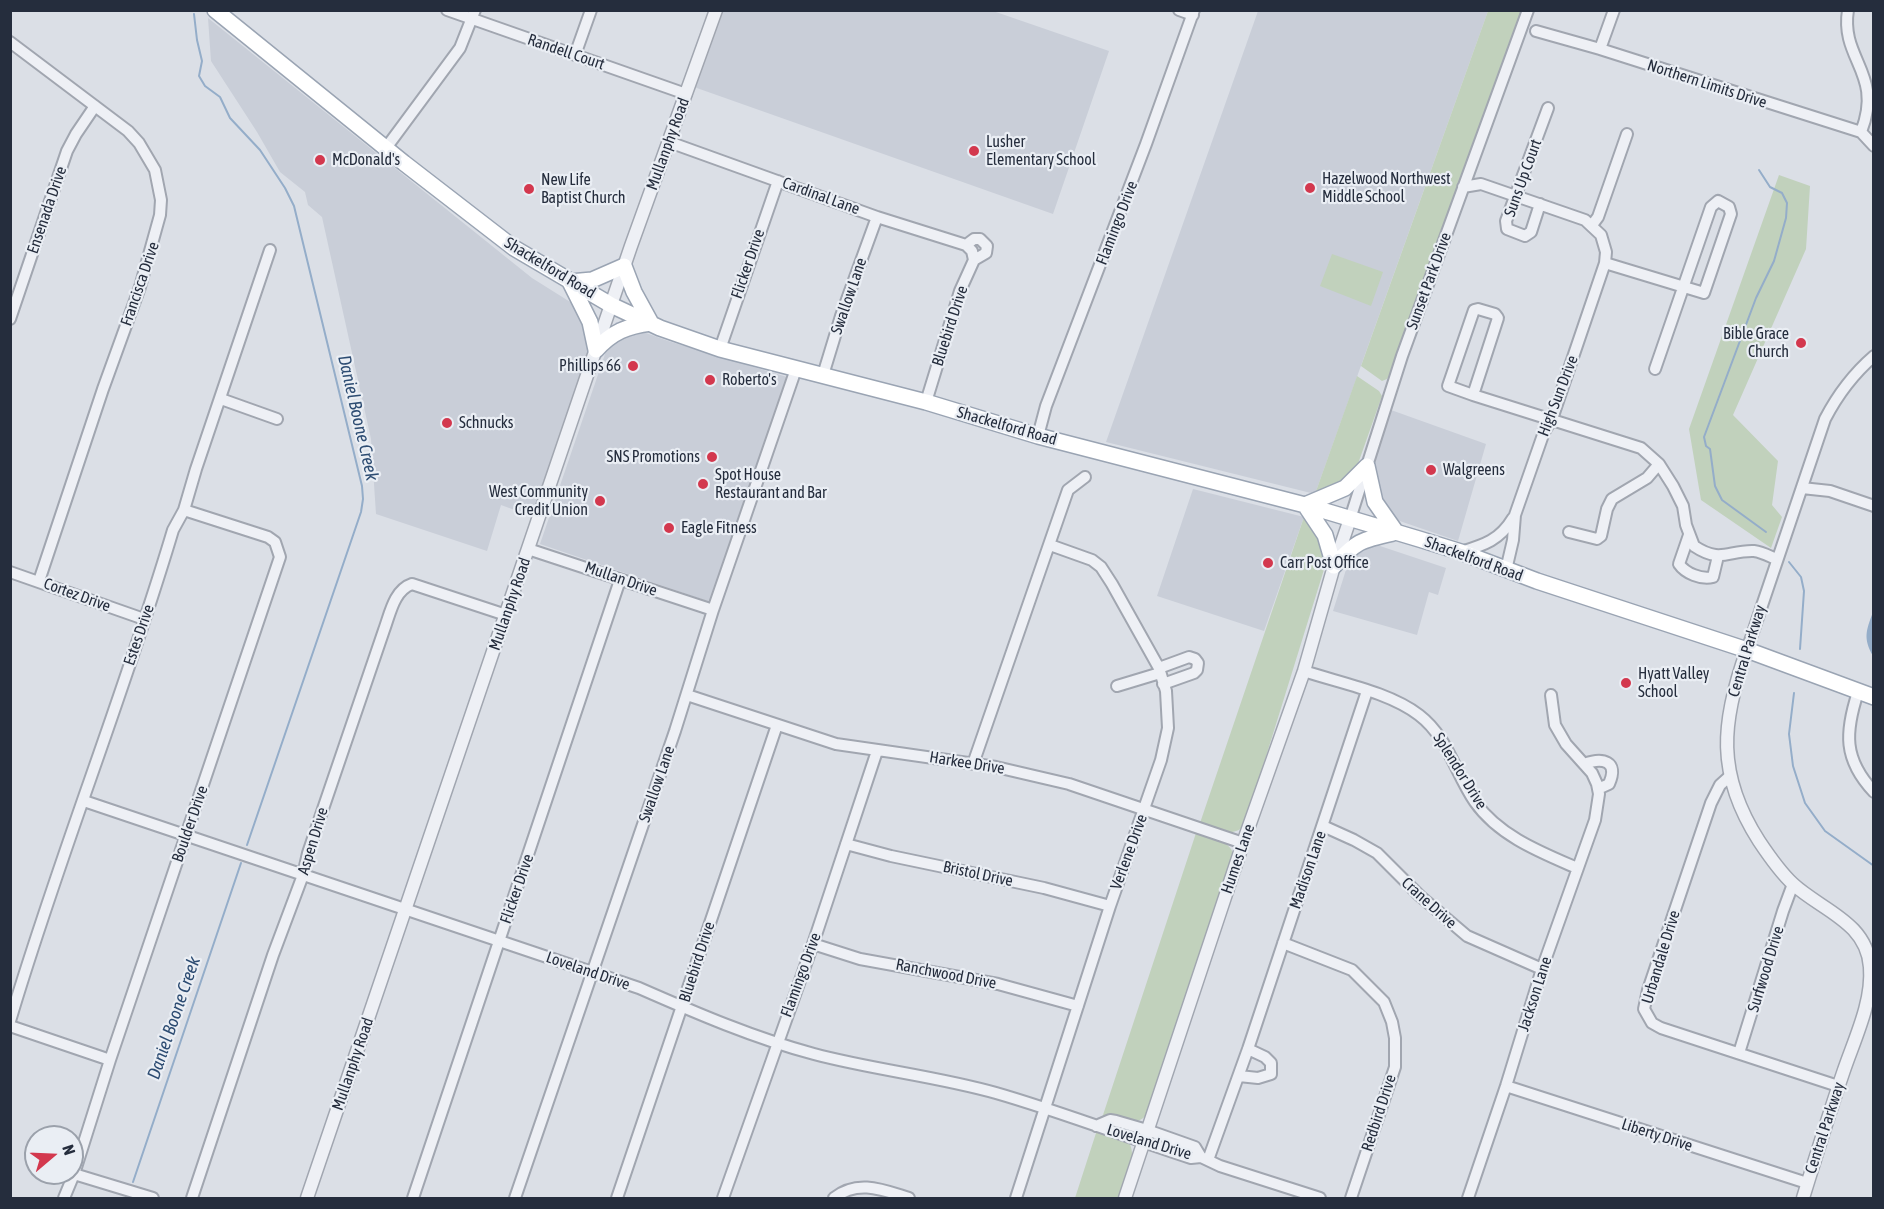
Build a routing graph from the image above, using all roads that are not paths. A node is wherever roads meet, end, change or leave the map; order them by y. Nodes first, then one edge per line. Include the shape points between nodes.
1 (214, 10) edge
2 (447, 10) edge
3 (591, 10) edge
4 (716, 10) edge
5 (1179, 10) edge
6 (1528, 10) edge
7 (1614, 10) edge
8 (1848, 10) edge
9 (1193, 13) edge
10 (473, 15) edge
11 (1536, 31) dead end
12 (10, 42) edge
13 (1600, 49) junction
14 (575, 55) junction
15 (686, 94) junction
16 (95, 106) junction
17 (1548, 108) dead end
18 (1861, 132) junction
19 (1627, 134) dead end
20 (669, 142) junction
21 (1874, 146) edge
22 (386, 148) junction
23 (778, 181) junction
24 (1463, 187) junction
25 (1517, 195) junction
26 (1540, 204) junction
27 (877, 217) junction
28 (1592, 225) junction
29 (270, 250) dead end
30 (971, 252) joint
31 (1605, 263) junction
32 (624, 266) junction
33 (570, 282) junction
34 (1683, 286) junction
35 (611, 305) junction
36 (10, 319) edge
37 (651, 324) junction
38 (720, 349) junction
39 (596, 350) junction
40 (1874, 356) edge
41 (796, 369) junction
42 (1655, 369) dead end
43 (823, 375) junction
44 (1473, 394) junction
45 (220, 399) junction
46 (926, 402) junction
47 (277, 419) dead end
48 (1552, 419) junction
49 (1038, 436) junction
50 (1659, 464) junction
51 (1367, 466) junction
52 (1085, 477) dead end
53 (1802, 488) junction
54 (1305, 505) junction
55 (1874, 506) edge
56 (184, 510) junction
57 (1515, 515) junction
58 (1350, 519) junction
59 (1396, 532) junction
60 (1569, 532) dead end
61 (1689, 535) junction
62 (1050, 545) junction
63 (528, 549) junction
64 (1461, 552) junction
65 (1718, 556) junction
66 (1776, 559) junction
67 (1334, 566) junction
68 (1506, 570) junction
69 (10, 572) edge
70 (621, 580) junction
71 (39, 581) junction
72 (713, 610) junction
73 (506, 615) junction
74 (144, 619) junction
75 (1747, 650) junction
76 (1304, 671) junction
77 (1161, 675) junction
78 (1117, 686) dead end
79 (1366, 691) junction
80 (1858, 692) junction
81 (687, 695) junction
82 (1551, 695) dead end
83 (1874, 697) edge
84 (777, 725) junction
85 (877, 751) junction
86 (974, 764) junction
87 (1584, 764) junction
88 (1730, 776) junction
89 (1598, 789) junction
90 (1874, 792) edge
91 (84, 801) junction
92 (1145, 808) junction
93 (1323, 826) junction
94 (186, 836) junction
95 (1243, 843) junction
96 (846, 844) junction
97 (1577, 868) junction
98 (303, 876) junction
99 (1793, 884) junction
100 (1110, 906) junction
101 (406, 910) junction
102 (500, 941) junction
103 (1283, 943) junction
104 (813, 944) junction
105 (1542, 969) junction
106 (592, 972) junction
107 (1078, 1006) junction
108 (682, 1007) junction
109 (10, 1024) edge
110 (777, 1043) junction
111 (1248, 1049) junction
112 (1740, 1053) junction
113 (110, 1060) junction
114 (1239, 1076) junction
115 (1506, 1086) junction
116 (1838, 1086) junction
117 (1045, 1109) junction
118 (1145, 1136) junction
119 (84, 1142) edge
120 (1205, 1158) junction
121 (84, 1177) edge
122 (1807, 1184) junction
123 (153, 1198) edge
124 (192, 1198) edge
125 (307, 1198) edge
126 (413, 1198) edge
127 (515, 1198) edge
128 (617, 1198) edge
129 (723, 1198) edge
130 (834, 1198) edge
131 (909, 1198) edge
132 (1016, 1198) edge
133 (1125, 1198) edge
134 (1320, 1198) edge
135 (1351, 1198) edge
136 (1468, 1198) edge
137 (1803, 1198) edge

1 - 22 main road, Shackelford Road
2 - 10 street, Randell Court
3 - 14 street
4 - 15 street, Mullanphy Road
5 - 9 street
6 - 24 street, Sunset Park Drive
7 - 13 street
8 - 18 street via 1848,34 1870,83 1870,109
9 - 49 street, Flamingo Drive
10 - 14 street, Randell Court
10 - 22 street via 460,48
11 - 13 street, Northern Limits Drive
12 - 16 street, Francisca Drive
13 - 18 street, Northern Limits Drive
14 - 15 street, Randell Court
15 - 20 street, Mullanphy Road
16 - 36 street, Ensenada Drive via 67,151
16 - 71 street, Francisca Drive via 128,130 148,157 159,184 160,216 140,287
17 - 25 street, Suns Up Court
18 - 21 street, Northern Limits Drive
19 - 28 street
20 - 23 street, Cardinal Lane
20 - 32 street, Mullanphy Road
22 - 33 main road, Shackelford Road via 514,248
23 - 27 street, Cardinal Lane
23 - 38 street, Flicker Drive
24 - 25 street via 1481,184
24 - 51 street, Sunset Park Drive
25 - 26 street
25 - 26 street, Suns Up Court via 1506,221 1507,229 1525,236 1531,232
26 - 28 street
27 - 30 street, Cardinal Lane
27 - 43 street, Swallow Lane
28 - 31 street, High Sun Drive via 1604,242
29 - 45 street, Estes Drive
30 - 46 street, Bluebird Drive
31 - 34 street
31 - 48 street, High Sun Drive
32 - 33 main road via 592,280
32 - 35 street, Mullanphy Road
32 - 37 main road
33 - 35 main road, Shackelford Road
33 - 39 main road via 590,322
34 - 34 street via 1704,292 1731,214 1724,202 1718,201 1711,207
34 - 42 street
35 - 37 main road, Shackelford Road
35 - 39 street, Mullanphy Road
37 - 38 main road, Shackelford Road
37 - 39 main road via 619,330
38 - 41 main road, Shackelford Road
39 - 63 street, Mullanphy Road
40 - 53 street, Central Parkway via 1836,396
41 - 43 main road, Shackelford Road
41 - 72 street, Swallow Lane
43 - 46 main road, Shackelford Road
44 - 44 street via 1448,386 1474,310 1478,309 1498,318
44 - 48 street
45 - 47 street
45 - 56 street, Estes Drive
46 - 49 main road, Shackelford Road
48 - 50 street via 1641,448
48 - 57 street, High Sun Drive
49 - 54 main road, Shackelford Road
50 - 60 street via 1647,478 1612,500 1601,536 1597,539
50 - 61 street via 1683,506
51 - 54 main road via 1338,492
51 - 58 street, Sunset Park Drive
51 - 59 main road via 1375,502
52 - 62 street via 1068,490
53 - 55 street via 1830,491
53 - 66 street, Central Parkway
54 - 58 main road, Shackelford Road
54 - 67 main road via 1325,535
56 - 74 street, Estes Drive via 173,530
56 - 94 street, Boulder Drive via 268,537 275,542 280,557
57 - 64 street via 1494,539
57 - 68 street, High Sun Drive
58 - 59 main road, Shackelford Road
58 - 67 street, Humes Lane
59 - 64 main road, Shackelford Road
59 - 67 main road via 1354,544
61 - 65 street via 1694,546
61 - 65 street via 1679,564 1683,571 1707,579 1713,577
62 - 77 street, Verlene Drive via 1101,567
62 - 86 street
63 - 70 street, Mullan Drive
63 - 73 street, Mullanphy Road
64 - 68 main road, Shackelford Road
65 - 66 street via 1757,551
66 - 75 street, Central Parkway
67 - 76 street, Humes Lane
68 - 75 main road, Shackelford Road
69 - 71 street, Cortez Drive
70 - 72 street, Mullan Drive
70 - 102 street, Flicker Drive
71 - 74 street, Cortez Drive
72 - 81 street, Swallow Lane
73 - 98 street, Aspen Drive via 412,584 399,594
73 - 101 street, Mullanphy Road
74 - 91 street, Estes Drive
75 - 80 main road, Shackelford Road
75 - 88 street, Central Parkway via 1728,720
76 - 79 street, Splendor Drive
76 - 95 street, Humes Lane
77 - 78 street
77 - 92 street, Verlene Drive via 1168,712 1167,741
79 - 93 street, Madison Lane
79 - 97 street, Splendor Drive via 1404,704 1435,729 1475,803 1503,831 1538,852
80 - 83 main road, Shackelford Road
80 - 90 street via 1850,717 1849,747 1860,776
81 - 84 street, Harkee Drive
81 - 106 street, Swallow Lane
82 - 87 street via 1555,725
84 - 85 street, Harkee Drive via 836,744
84 - 108 street, Bluebird Drive
85 - 86 street, Harkee Drive
85 - 96 street, Flamingo Drive
86 - 92 street, Harkee Drive via 1059,781
87 - 89 street
87 - 89 street, Jackson Lane via 1600,761 1613,767 1609,784
88 - 99 street, Central Parkway via 1752,829
88 - 112 street, Urbandale Drive via 1711,803 1644,1009 1652,1023 1661,1028
89 - 97 street, Jackson Lane via 1595,820
91 - 94 street, Loveland Drive
91 - 109 street, Estes Drive
92 - 95 street, Harkee Drive
92 - 100 street, Verlene Drive
93 - 103 street, Madison Lane
93 - 105 street, Crane Drive via 1377,854 1467,936
94 - 98 street, Loveland Drive
94 - 113 street, Boulder Drive
95 - 118 street, Humes Lane
96 - 100 street, Bristol Drive
96 - 104 street, Flamingo Drive
97 - 105 street, Jackson Lane
98 - 101 street, Loveland Drive
98 - 124 street, Aspen Drive
99 - 112 street, Surfwood Drive
99 - 116 street, Central Parkway via 1847,922 1865,949 1870,967 1866,1001
100 - 107 street, Verlene Drive
101 - 102 street, Loveland Drive
101 - 125 street, Mullanphy Road
102 - 106 street, Loveland Drive
102 - 126 street, Flicker Drive
103 - 111 street, Madison Lane
103 - 135 street, Redbird Drive via 1352,970 1384,1002 1392,1022 1395,1067
104 - 107 street, Ranchwood Drive via 860,959 998,984
104 - 110 street, Flamingo Drive
105 - 115 street, Jackson Lane
106 - 108 street, Loveland Drive
106 - 127 street, Swallow Lane
107 - 117 street, Verlene Drive
108 - 110 street, Loveland Drive
108 - 128 street, Bluebird Drive
109 - 113 street
110 - 117 street, Loveland Drive via 847,1062 949,1081
110 - 129 street, Flamingo Drive
111 - 114 street, Madison Lane
111 - 114 street via 1271,1063 1271,1074 1258,1078
112 - 116 street, Urbandale Drive
113 - 119 street, Boulder Drive
114 - 120 street, Madison Lane
115 - 122 street, Liberty Drive
115 - 136 street, Jackson Lane
116 - 122 street, Central Parkway
117 - 118 street, Loveland Drive via 1096,1126
117 - 132 street, Verlene Drive
118 - 120 street, Loveland Drive via 1191,1158
118 - 133 street, Humes Lane
120 - 134 street, Loveland Drive
121 - 123 street
122 - 137 street, Central Parkway
130 - 131 street via 846,1190 874,1186

